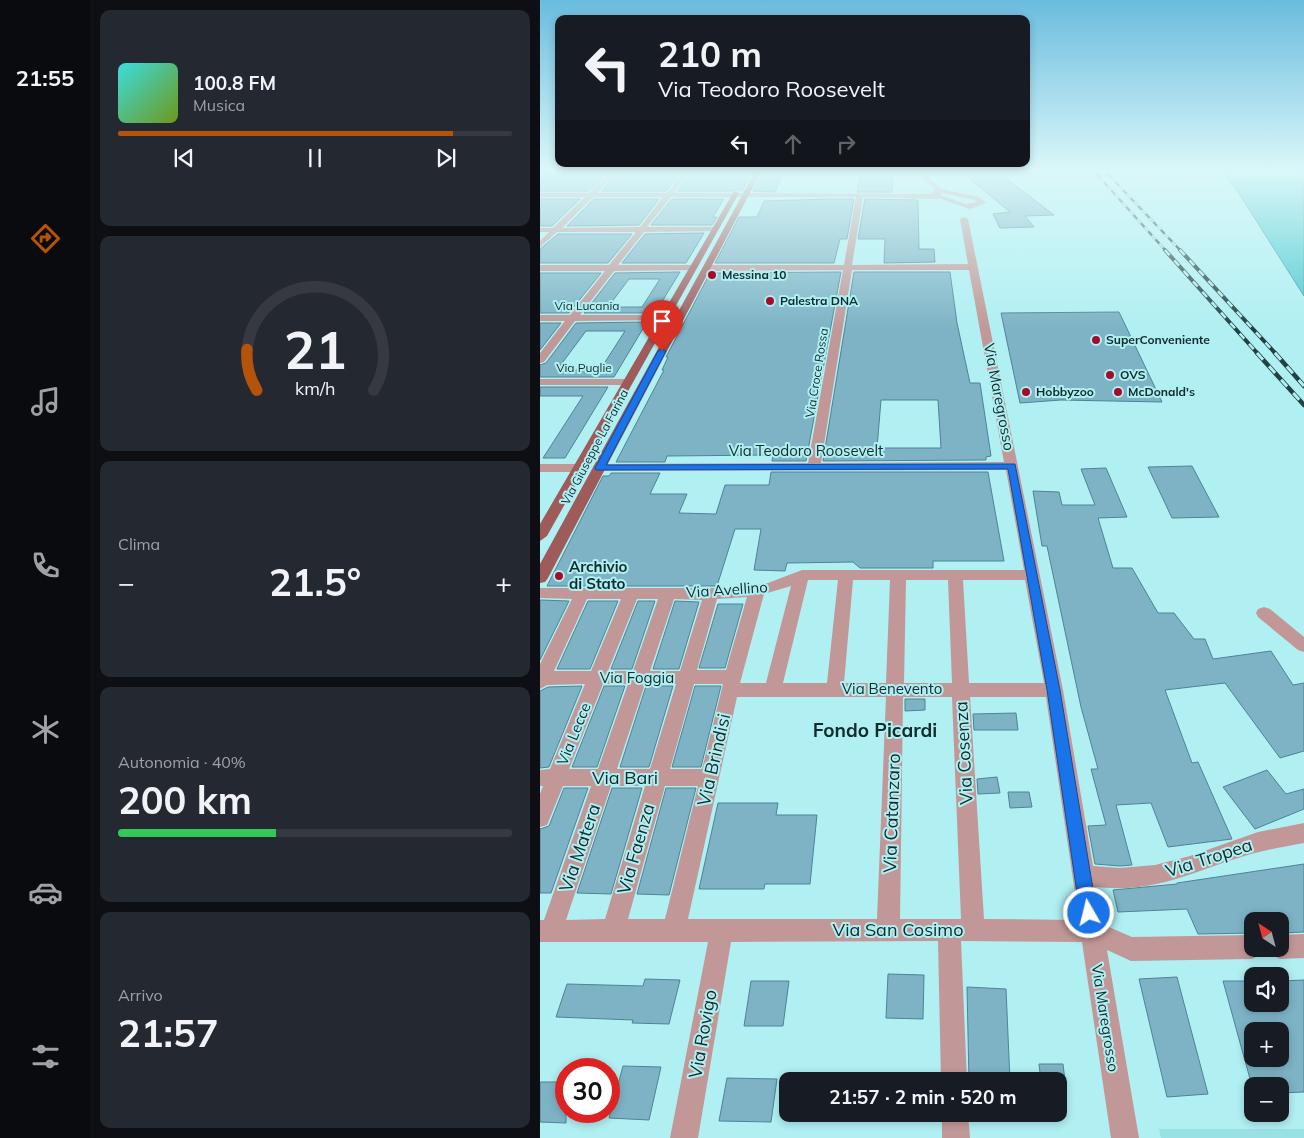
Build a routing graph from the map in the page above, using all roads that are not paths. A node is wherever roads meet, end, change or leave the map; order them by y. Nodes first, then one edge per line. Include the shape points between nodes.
1 (562, 223) edge
2 (647, 223) edge
3 (719, 223) edge
4 (727, 223) edge
5 (855, 223) edge
6 (964, 223) edge
7 (642, 229) junction
8 (715, 229) junction
9 (540, 230) edge
10 (555, 230) junction
11 (540, 245) edge
12 (846, 267) junction
13 (974, 267) junction
14 (540, 268) edge
15 (612, 268) junction
16 (693, 268) junction
17 (707, 268) junction
18 (540, 318) edge
19 (573, 318) junction
20 (664, 318) junction
21 (540, 360) edge
22 (540, 382) edge
23 (628, 382) junction
24 (1012, 466) junction
25 (814, 467) junction
26 (540, 468) edge
27 (579, 468) junction
28 (599, 468) junction
29 (540, 536) edge
30 (802, 575) junction
31 (846, 575) junction
32 (1032, 575) junction
33 (898, 576) junction
34 (955, 576) junction
35 (540, 578) edge
36 (756, 591) junction
37 (540, 593) edge
38 (582, 594) junction
39 (631, 594) junction
40 (668, 594) junction
41 (711, 594) junction
42 (1264, 613) dead end
43 (1304, 646) edge
44 (686, 677) junction
45 (596, 678) junction
46 (640, 678) junction
47 (541, 679) edge
48 (732, 684) junction
49 (896, 689) junction
50 (961, 689) junction
51 (773, 690) junction
52 (835, 690) junction
53 (1054, 690) junction
54 (548, 778) edge
55 (604, 778) junction
56 (657, 778) junction
57 (710, 778) junction
58 (540, 818) edge
59 (1304, 833) edge
60 (1084, 875) junction
61 (674, 930) junction
62 (722, 930) junction
63 (888, 930) junction
64 (961, 930) junction
65 (545, 931) edge
66 (613, 931) junction
67 (1091, 931) junction
68 (1289, 946) edge
69 (1304, 946) edge
70 (1244, 947) edge
71 (954, 1072) edge
72 (955, 1122) edge
73 (684, 1138) edge
74 (956, 1138) edge
75 (1125, 1138) edge

1 - 10 street
2 - 7 street
3 - 8 main road, Via Giuseppe La Farina
4 - 17 main road, Via Giuseppe La Farina
5 - 12 street, Via Croce Rossa
6 - 13 street, Via Maregrosso
7 - 8 street
7 - 10 street
7 - 15 street
8 - 16 main road, Via Giuseppe La Farina
9 - 10 street
10 - 11 street
12 - 13 street
12 - 17 street
12 - 25 street, Via Croce Rossa
13 - 24 street, Via Maregrosso
14 - 15 street
15 - 16 street
15 - 19 street
16 - 20 main road, Via Giuseppe La Farina
17 - 28 main road, Via Giuseppe La Farina
18 - 19 street, Via Lucania
19 - 20 street, Via Lucania
19 - 21 street
20 - 23 main road, Via Giuseppe La Farina
22 - 23 street, Via Puglie
23 - 27 main road, Via Giuseppe La Farina
24 - 25 street, Via Teodoro Roosevelt
24 - 32 street, Via Maregrosso
25 - 28 street, Via Teodoro Roosevelt
26 - 27 street
27 - 29 main road, Via Giuseppe La Farina
28 - 35 main road, Via Giuseppe La Farina
30 - 31 street, Via Avellino
30 - 36 street, Via Avellino via 790,582
30 - 51 street
31 - 33 street, Via Avellino
31 - 52 street
32 - 34 street, Via Avellino
32 - 53 street, Via Maregrosso
33 - 34 street, Via Avellino
33 - 49 street, Via Catanzaro
34 - 50 street, Via Cosenza
36 - 41 street, Via Avellino
36 - 48 street, Via Brindisi
37 - 38 street, Via Avellino
38 - 39 street, Via Avellino
38 - 47 street
39 - 40 street, Via Avellino
39 - 45 street, Via Lecce
40 - 41 street, Via Avellino
40 - 46 street, Via Matera
41 - 44 street, Via Faenza
42 - 43 street
44 - 46 street, Via Foggia
44 - 48 street, Via Foggia
44 - 56 street, Via Faenza
45 - 46 street, Via Foggia
45 - 47 street, Via Foggia
45 - 54 street, Via Lecce
46 - 55 street, Via Matera
48 - 51 street, Via Benevento
48 - 57 street, Via Brindisi
49 - 50 street, Via Benevento
49 - 52 street, Via Benevento
49 - 63 street, Via Catanzaro
50 - 53 street, Via Benevento
50 - 64 street, Via Cosenza
51 - 52 street, Via Benevento
53 - 60 street, Via Maregrosso
54 - 55 street, Via Bari
54 - 58 street, Via Lecce
55 - 56 street, Via Bari
55 - 65 street, Via Matera
56 - 57 street, Via Bari
56 - 66 street, Via Faenza
57 - 61 street, Via Brindisi
59 - 60 street, Via Tropea via 1258,842 1154,875 1120,879
60 - 67 street, Via Maregrosso
61 - 62 street, Via San Cosimo
61 - 66 street, Via San Cosimo
62 - 63 street, Via San Cosimo
62 - 73 street, Via Rovigo
63 - 64 street, Via San Cosimo
64 - 67 street, Via San Cosimo
64 - 71 street, Via Cosenza
65 - 66 street, Via San Cosimo
67 - 70 street, Via San Cosimo via 1131,949
67 - 75 street, Via Maregrosso
68 - 69 street
72 - 74 street

